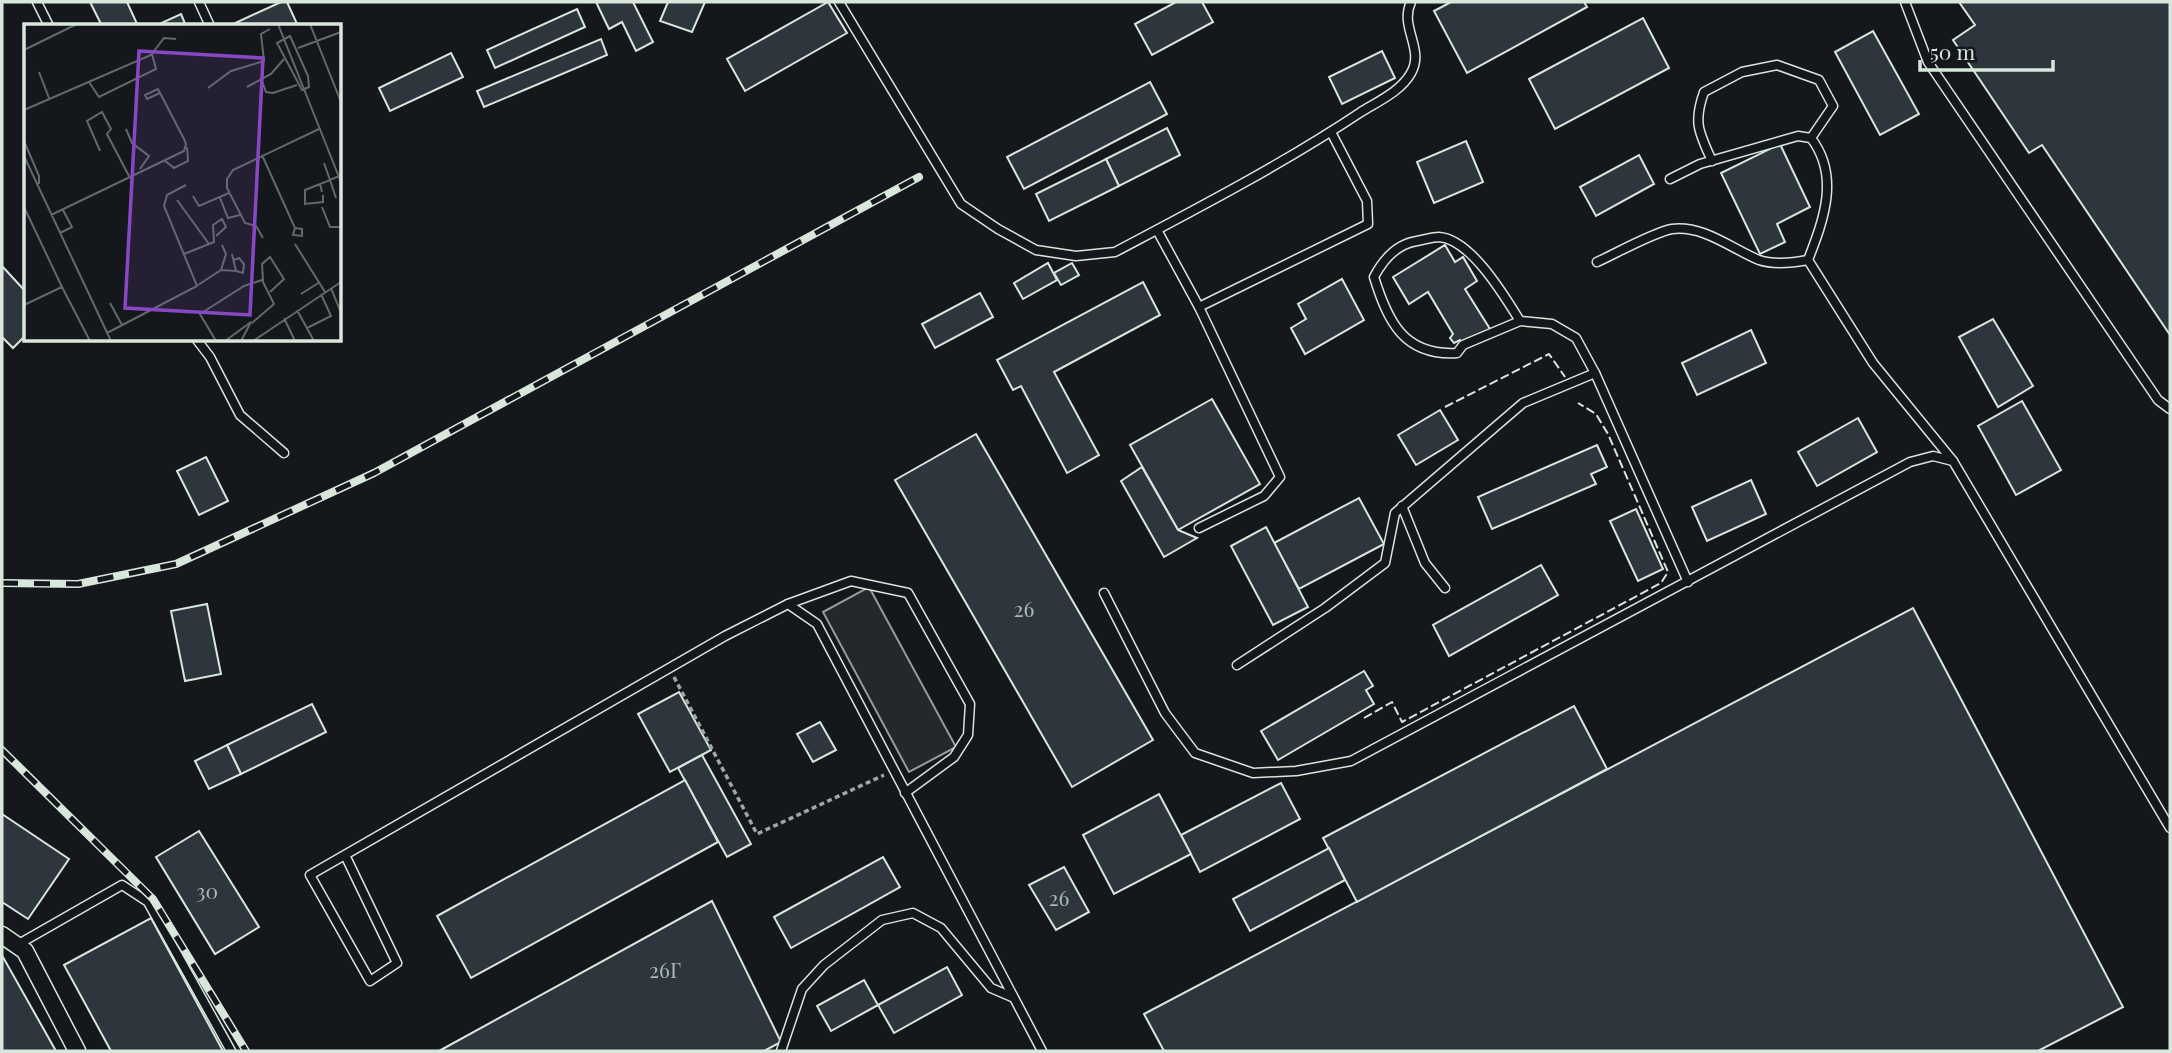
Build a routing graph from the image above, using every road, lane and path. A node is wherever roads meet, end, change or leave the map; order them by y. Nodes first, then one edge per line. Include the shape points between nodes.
1 (37, 2) edge
2 (199, 2) edge
3 (839, 2) edge
4 (1411, 2) edge
5 (1905, 2) edge
6 (48, 24) edge
7 (209, 24) edge
8 (1331, 132) junction
9 (1811, 138) junction
10 (1713, 161) junction
11 (1670, 179) dead end
12 (1157, 230) junction
13 (1808, 260) junction
14 (1597, 262) dead end
15 (1199, 307) junction
16 (1520, 321) junction
17 (198, 341) edge
18 (1595, 373) junction
19 (2170, 409) edge
20 (284, 453) dead end
21 (1953, 461) junction
22 (1402, 506) junction
23 (1199, 528) dead end
24 (1688, 582) junction
25 (1446, 588) dead end
26 (1104, 593) dead end
27 (788, 604) junction
28 (1237, 665) dead end
29 (670, 669) junction
30 (892, 771) junction
31 (905, 793) junction
32 (2170, 828) edge
33 (345, 855) junction
34 (2, 935) edge
35 (17, 945) junction
36 (1012, 997) junction
37 (77, 1051) edge
38 (231, 1051) edge
39 (781, 1051) edge
40 (1042, 1051) edge

1 - 6 lane
2 - 7 lane
3 - 12 lane via 961,204 1036,250 1076,256 1115,252
4 - 8 lane via 1408,29 1418,54 1412,71 1402,85
5 - 19 lane via 1928,62 2158,400
8 - 12 lane
8 - 15 lane via 1367,201 1368,224
9 - 10 lane via 1798,135
9 - 10 lane via 1833,106 1819,80 1777,65 1742,72 1704,92 1696,115 1700,136
9 - 13 lane via 1821,151 1828,182 1826,215
10 - 11 lane
12 - 15 lane
13 - 14 lane via 1761,260 1723,240 1671,229
13 - 21 lane via 1873,363
15 - 23 lane via 1280,477 1264,496
16 - 16 lane via 1463,345 1457,353 1435,354 1402,334 1386,314 1374,277 1384,258 1411,242 1441,237 1470,253 1498,284
16 - 18 lane via 1552,324 1576,338
17 - 20 lane via 240,415
18 - 22 lane via 1523,403
18 - 24 lane
21 - 24 lane via 1933,456 1910,462
21 - 32 lane
22 - 25 lane via 1425,563
22 - 28 lane via 1395,513 1385,563
24 - 26 lane via 1351,761 1252,773 1195,753 1165,713
27 - 29 lane
27 - 30 lane via 817,624
27 - 31 lane via 851,581 908,593 970,704 968,735 954,757
29 - 30 path via 757,834
29 - 33 lane
30 - 31 lane
31 - 36 lane
33 - 33 lane via 310,875 370,981 397,963
34 - 35 street
35 - 37 street via 25,951
35 - 38 lane via 122,886 148,902
36 - 39 lane via 991,988 941,928 913,913 882,920 824,965 802,989
36 - 40 lane

